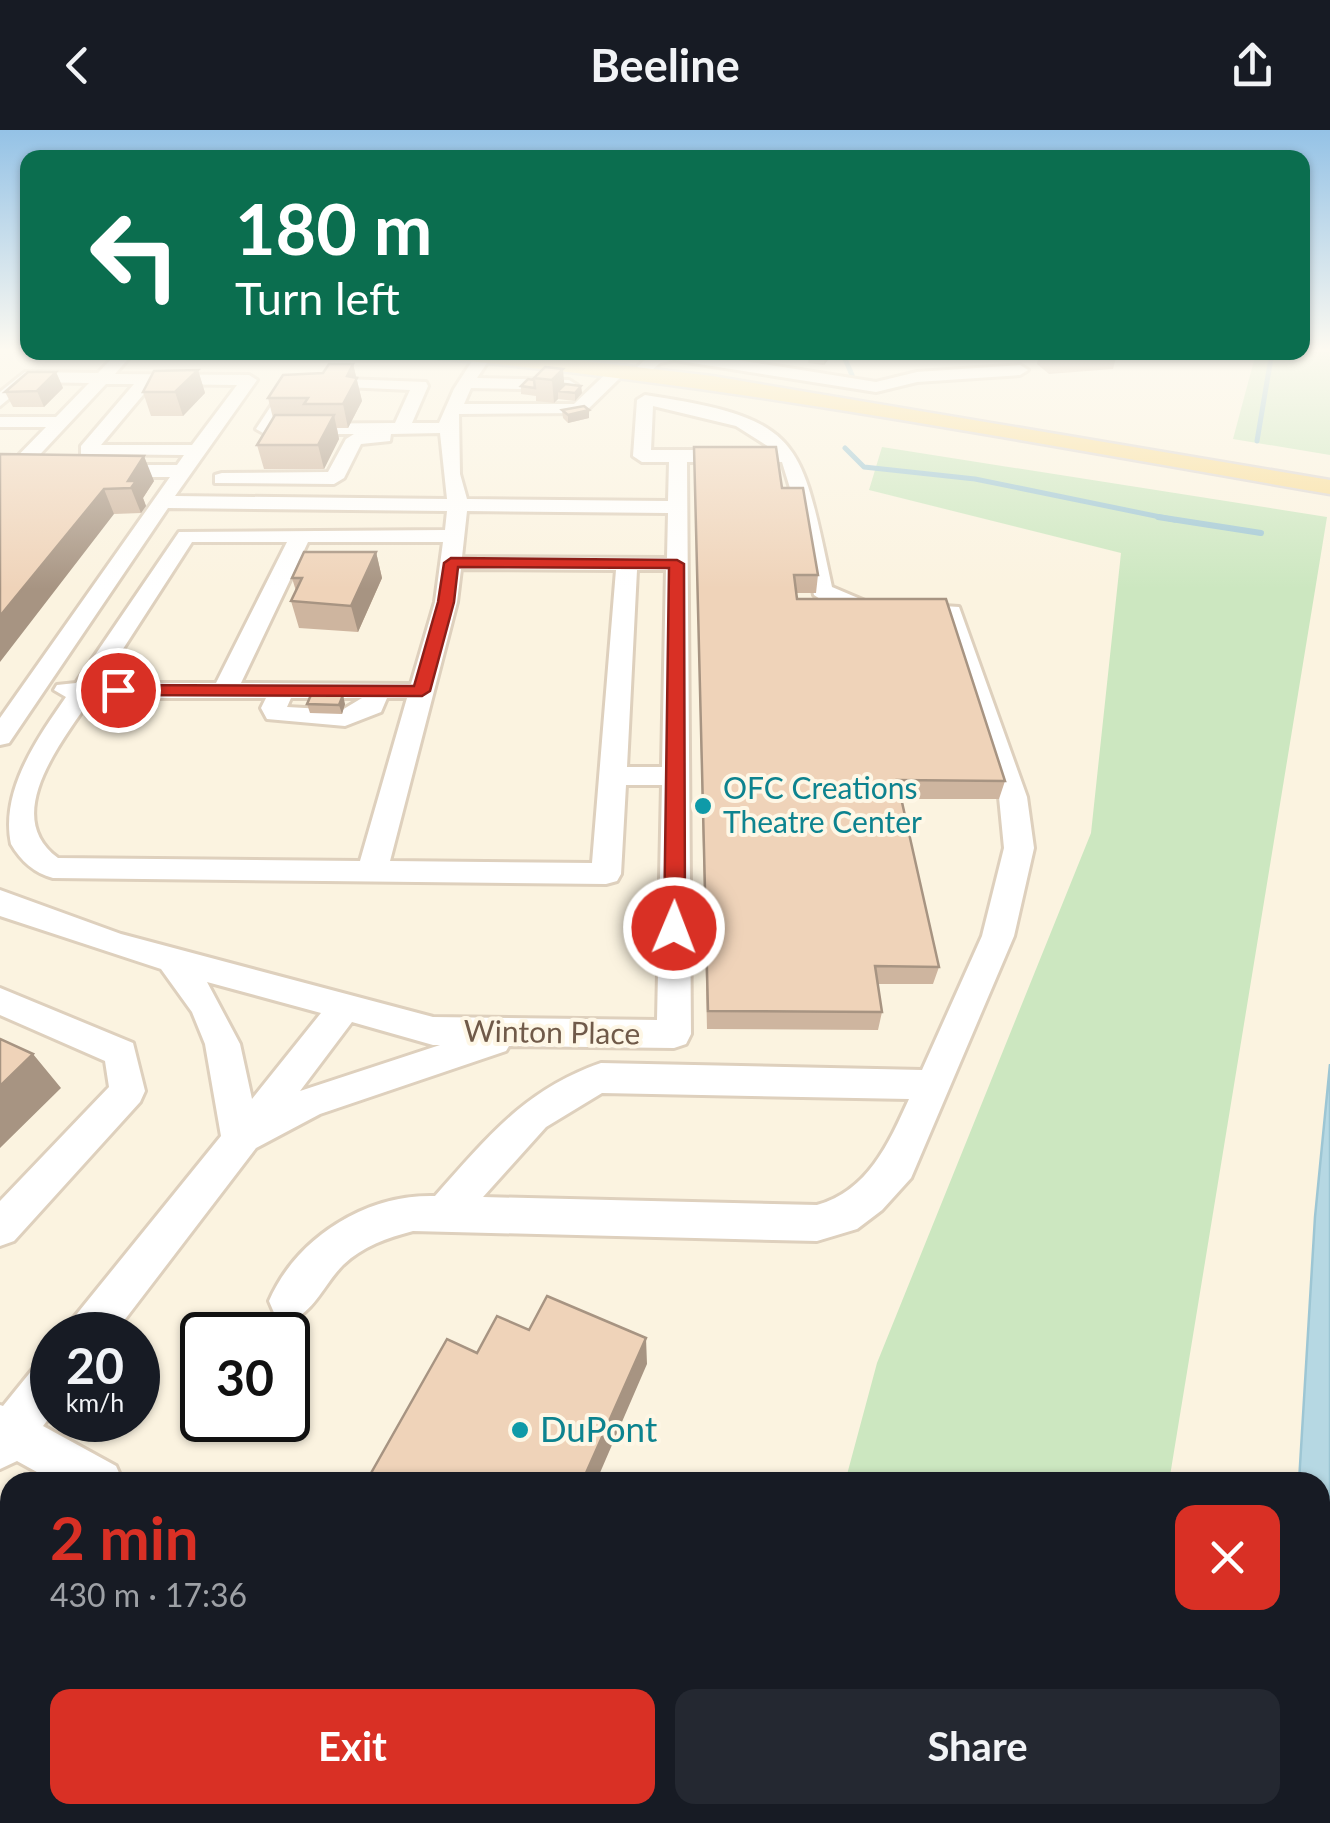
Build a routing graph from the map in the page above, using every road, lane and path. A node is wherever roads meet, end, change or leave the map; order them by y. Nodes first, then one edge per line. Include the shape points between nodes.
1 (46, 431) edge
2 (104, 431) edge
3 (211, 431) edge
4 (405, 431) edge
5 (451, 431) edge
6 (643, 431) edge
7 (754, 431) edge
8 (993, 431) edge
9 (35, 450) junction
10 (87, 450) junction
11 (197, 450) junction
12 (678, 456) junction
13 (789, 456) junction
14 (183, 470) junction
15 (7, 471) edge
16 (51, 471) edge
17 (89, 471) edge
18 (222, 479) dead end
19 (1326, 487) edge
20 (164, 502) junction
21 (458, 504) junction
22 (677, 506) junction
23 (301, 535) junction
24 (453, 549) junction
25 (123, 561) junction
26 (166, 562) junction
27 (626, 564) junction
28 (677, 564) junction
29 (649, 657) junction
30 (33, 690) junction
31 (82, 690) junction
32 (225, 690) junction
33 (422, 691) junction
34 (0, 736) edge
35 (613, 776) junction
36 (676, 776) junction
37 (372, 872) junction
38 (0, 901) edge
39 (172, 960) junction
40 (0, 1001) edge
41 (345, 1007) junction
42 (522, 1032) junction
43 (674, 1034) junction
44 (674, 1080) junction
45 (933, 1085) junction
46 (240, 1141) junction
47 (444, 1214) junction
48 (0, 1228) edge
49 (290, 1301) dead end
50 (105, 1312) edge
51 (30, 1405) edge
52 (4, 1435) edge
53 (80, 1472) edge

1 - 9 street
2 - 10 street
3 - 11 street
4 - 18 street via 354,439 334,478
5 - 21 street
6 - 12 street via 642,456
7 - 13 street
8 - 19 main road
9 - 10 street
9 - 15 street
10 - 11 street
11 - 14 street
12 - 13 street
12 - 22 street, Winton Place
13 - 45 street via 822,590 831,600 951,612 1012,797 1020,848 998,936
14 - 17 street
14 - 20 street
15 - 16 street
20 - 21 street
20 - 25 street
21 - 22 street
21 - 24 street
22 - 28 street, Winton Place
23 - 24 street
23 - 26 street via 194,534
23 - 32 street
24 - 27 street
24 - 33 street
25 - 26 street
25 - 30 street
26 - 31 street
27 - 28 street
27 - 29 street
28 - 29 street, Winton Place
29 - 35 street
29 - 36 street, Winton Place
30 - 31 street
30 - 34 street
31 - 32 street
31 - 37 street via 14,803 24,845 37,861 53,868
32 - 33 street via 282,690 274,708 283,717 345,718 372,707 378,691
33 - 37 street
35 - 36 street
35 - 37 street via 606,874
36 - 43 street, Winton Place
38 - 39 street, Winton Place
39 - 41 street, Winton Place
39 - 46 street via 222,1033
40 - 48 street via 121,1053 127,1091
41 - 42 street, Winton Place via 433,1030
41 - 46 street
42 - 43 street, Winton Place
42 - 46 street via 308,1102
43 - 44 street
44 - 45 street
44 - 47 street via 601,1078 574,1086 546,1103
45 - 47 street via 898,1166 844,1216 817,1223
46 - 50 street
47 - 49 street via 413,1213 354,1232 323,1254
51 - 52 street
52 - 53 street

